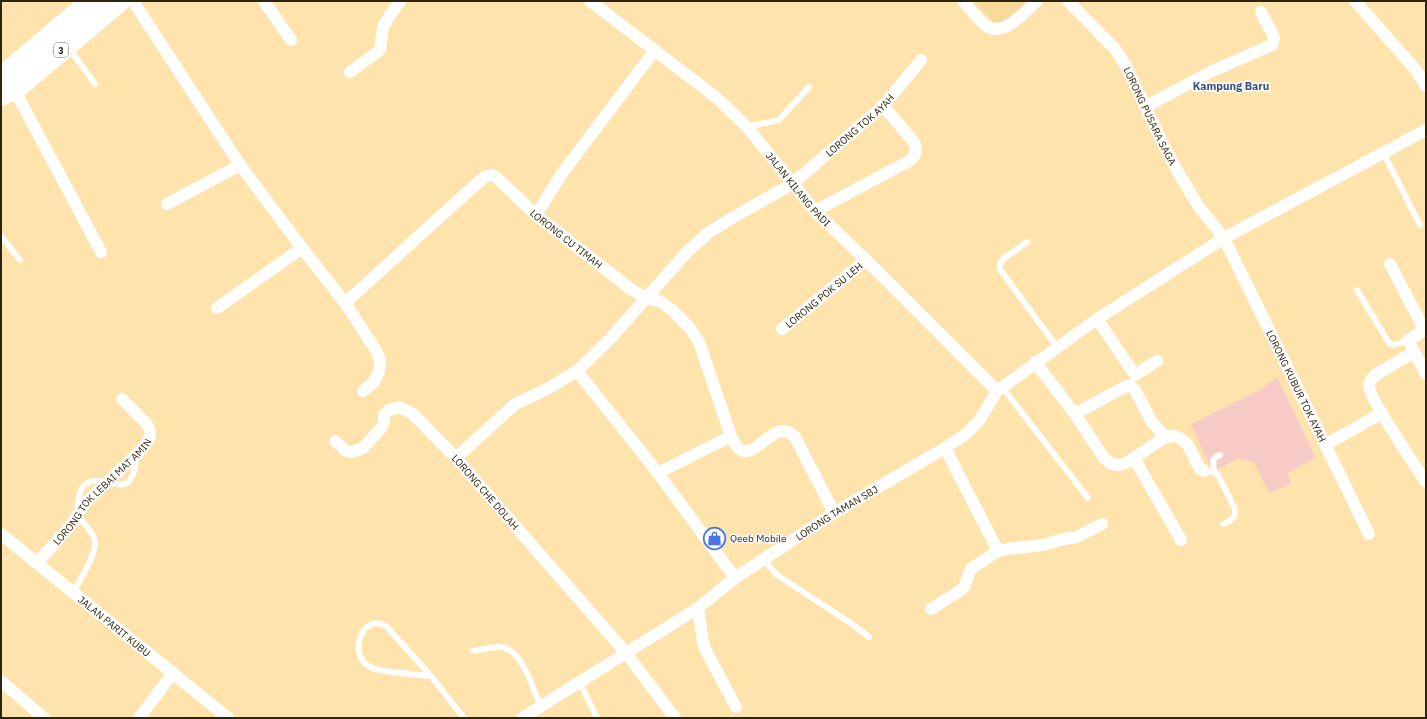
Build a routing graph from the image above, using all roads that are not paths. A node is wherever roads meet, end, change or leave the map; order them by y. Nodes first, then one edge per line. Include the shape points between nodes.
1 (92, 1) edge
2 (119, 1) edge
3 (133, 1) edge
4 (264, 1) edge
5 (400, 1) edge
6 (963, 1) edge
7 (1037, 1) edge
8 (1068, 1) edge
9 (1355, 1) edge
10 (594, 2) edge
11 (1261, 12) dead end
12 (291, 40) dead end
13 (67, 45) junction
14 (655, 50) junction
15 (921, 60) dead end
16 (350, 72) dead end
17 (94, 84) dead end
18 (1426, 86) edge
19 (6, 87) edge
20 (809, 87) dead end
21 (883, 106) junction
22 (1145, 107) junction
23 (747, 127) junction
24 (1426, 130) edge
25 (1383, 152) junction
26 (240, 165) junction
27 (792, 184) junction
28 (167, 204) dead end
29 (815, 211) junction
30 (536, 215) junction
31 (1420, 225) dead end
32 (1, 236) edge
33 (1224, 238) junction
34 (1027, 242) dead end
35 (302, 248) junction
36 (101, 252) dead end
37 (20, 260) dead end
38 (866, 260) junction
39 (1390, 264) dead end
40 (1357, 290) dead end
41 (646, 297) junction
42 (345, 303) junction
43 (217, 308) dead end
44 (1098, 319) junction
45 (782, 329) dead end
46 (1408, 340) junction
47 (1057, 347) junction
48 (1414, 352) junction
49 (1157, 361) dead end
50 (1036, 362) junction
51 (577, 371) junction
52 (1426, 374) edge
53 (999, 389) junction
54 (363, 391) dead end
55 (122, 399) dead end
56 (1382, 413) junction
57 (1075, 414) junction
58 (731, 436) junction
59 (1165, 436) junction
60 (335, 441) dead end
61 (1325, 445) junction
62 (945, 448) junction
63 (1220, 455) dead end
64 (456, 458) junction
65 (1134, 458) junction
66 (1209, 472) junction
67 (658, 473) junction
68 (1426, 482) edge
69 (1088, 498) dead end
70 (834, 513) junction
71 (77, 515) junction
72 (1102, 524) dead end
73 (1222, 524) dead end
74 (1, 534) edge
75 (1369, 534) dead end
76 (1181, 540) dead end
77 (998, 551) junction
78 (763, 558) junction
79 (37, 563) junction
80 (735, 578) junction
81 (73, 593) junction
82 (698, 608) junction
83 (931, 609) dead end
84 (869, 637) dead end
85 (473, 651) dead end
86 (626, 653) junction
87 (173, 673) junction
88 (431, 676) junction
89 (1, 681) edge
90 (580, 682) junction
91 (541, 707) junction
92 (736, 707) dead end
93 (44, 718) edge
94 (139, 718) edge
95 (228, 718) edge
96 (464, 718) edge
97 (522, 718) edge
98 (597, 718) edge
99 (675, 718) edge

1 - 19 highway, 3
2 - 13 highway, 3
3 - 26 street
4 - 12 street
5 - 16 street via 383,27 380,50
6 - 7 street via 984,24 991,29 1000,29 1008,26
8 - 22 street, LORONG PUSARA SAGA via 1116,50
9 - 18 street via 1416,70
10 - 14 street, JALAN KILANG PADI
11 - 22 street via 1274,38 1272,45 1212,71
13 - 17 lane
13 - 19 highway, 3
14 - 23 street, JALAN KILANG PADI via 716,97
14 - 30 street via 563,172
15 - 21 street, LORONG TOK AYAH
19 - 36 street
20 - 23 lane via 779,120
21 - 27 street, LORONG TOK AYAH
21 - 29 street via 914,142 917,148 916,155
22 - 33 street, LORONG PUSARA SAGA via 1199,207
23 - 27 street, JALAN KILANG PADI
24 - 25 street
25 - 31 lane
25 - 33 street
26 - 28 street
26 - 35 street
27 - 29 street, JALAN KILANG PADI
27 - 41 street via 708,233
29 - 38 street, JALAN KILANG PADI
30 - 41 street, LORONG CU TIMAH via 632,290
30 - 42 street, LORONG CU TIMAH via 496,177 484,177
32 - 37 lane
33 - 44 street
33 - 61 street, LORONG KUBUR TOK AYAH
34 - 47 lane via 1003,259 999,268
35 - 42 street
35 - 43 street
38 - 45 street, LORONG POK SU LEH
38 - 53 street, JALAN KILANG PADI
39 - 46 street via 1422,327 1420,333
40 - 46 lane via 1389,343 1394,345
41 - 51 street via 610,339
41 - 58 street, LORONG CU TIMAH via 661,302 673,311 699,342
42 - 54 street via 380,360 379,372 374,382
44 - 47 street
44 - 49 street via 1135,376
46 - 48 street
47 - 50 street
48 - 52 street
48 - 56 street via 1370,380 1370,392
50 - 53 street
50 - 57 street
51 - 64 street via 515,404
51 - 67 street
53 - 62 street, LORONG TAMAN SBJ via 979,421 966,434
53 - 69 lane
55 - 71 street, LORONG TOK LEBAI MAT AMIN via 146,423 150,436 138,453 106,481
56 - 61 street
56 - 68 street
57 - 59 street via 1126,386 1131,386 1152,422
57 - 65 street via 1104,458 1111,464 1120,465
58 - 67 street
58 - 70 street via 738,448 746,451 752,450 778,432 790,432 795,437
59 - 65 street
59 - 66 street via 1175,436 1185,442 1199,468
60 - 64 street, LORONG CHE DOLAH via 346,451 361,449 383,425 386,412 398,407 413,414
61 - 75 street, LORONG KUBUR TOK AYAH
62 - 70 street, LORONG TAMAN SBJ
62 - 77 street
63 - 66 lane via 1213,460
64 - 86 street, LORONG CHE DOLAH
65 - 76 street
66 - 73 lane via 1221,477 1235,509 1235,516
67 - 80 street
70 - 78 street, LORONG TAMAN SBJ
71 - 79 street, LORONG TOK LEBAI MAT AMIN
71 - 81 lane via 89,529 95,547
72 - 77 street via 1077,537
74 - 79 street, JALAN PARIT KUBU
77 - 83 street via 972,568 961,590
78 - 80 street, LORONG TAMAN SBJ
78 - 84 lane via 778,575
79 - 81 street, JALAN PARIT KUBU
80 - 82 street, LORONG TAMAN SBJ
81 - 87 street, JALAN PARIT KUBU
82 - 86 street, LORONG TAMAN SBJ
82 - 92 street via 706,651
85 - 91 lane via 501,647 515,653 521,660
86 - 90 street, LORONG TAMAN SBJ
86 - 99 street, LORONG CHE DOLAH
87 - 94 street
87 - 95 street, JALAN PARIT KUBU
88 - 88 lane via 378,670 368,666 358,651 362,633 373,623 380,622
88 - 96 lane
89 - 93 street
90 - 91 street, LORONG TAMAN SBJ
90 - 98 lane
91 - 97 street, LORONG TAMAN SBJ

